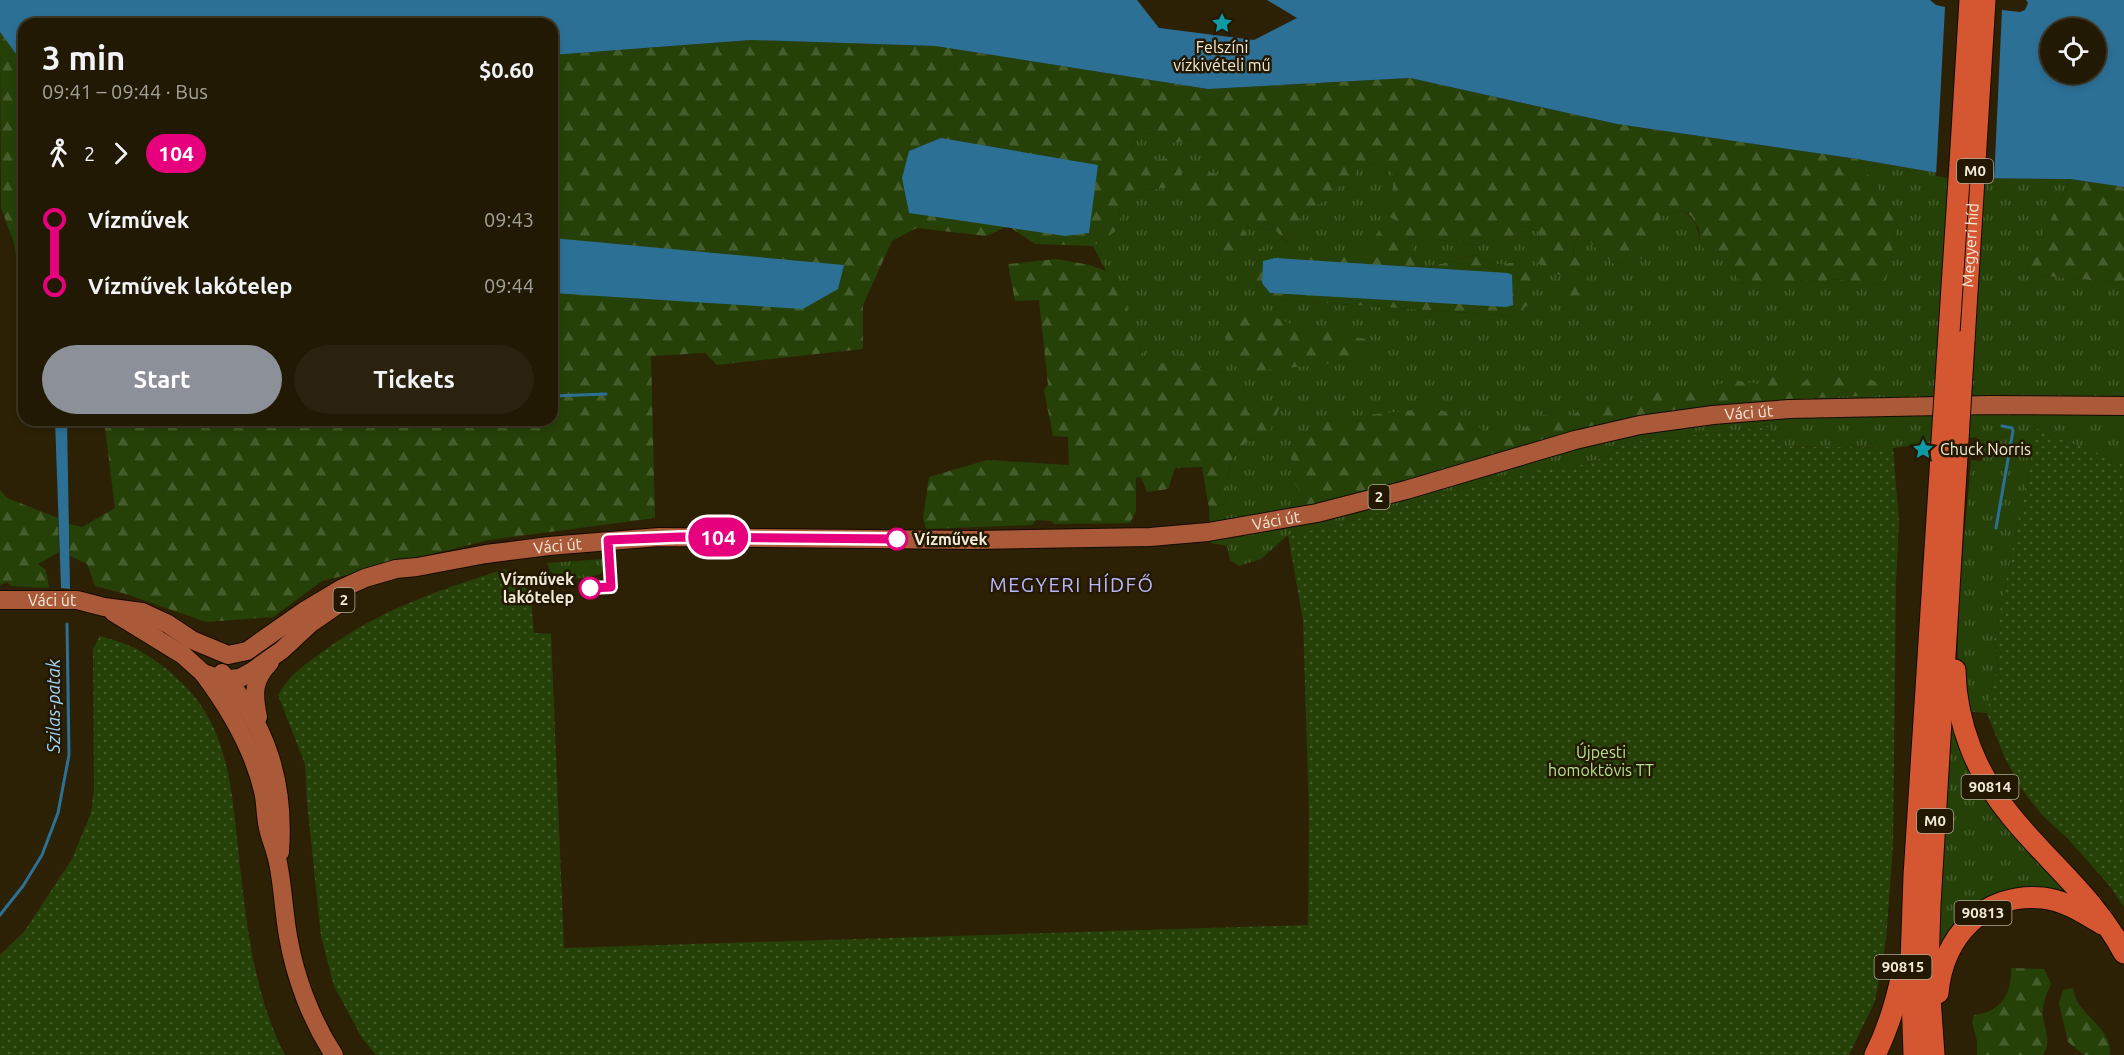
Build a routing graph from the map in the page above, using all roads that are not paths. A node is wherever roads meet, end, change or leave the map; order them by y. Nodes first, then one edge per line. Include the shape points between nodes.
1 (1970, 0) edge
2 (1985, 0) edge
3 (2124, 406) edge
4 (1949, 456) junction
5 (0, 600) edge
6 (104, 607) junction
7 (1948, 610) junction
8 (192, 640) junction
9 (278, 642) junction
10 (203, 673) junction
11 (228, 679) junction
12 (225, 703) junction
13 (259, 726) junction
14 (279, 866) junction
15 (1914, 876) junction
16 (2108, 928) junction
17 (2124, 952) edge
18 (1932, 1032) junction
19 (334, 1055) edge
20 (1875, 1055) edge
21 (1914, 1055) edge
22 (1934, 1055) edge

1 - 4 highway, Megyeri híd / M0, bridge
2 - 4 highway, Megyeri híd / M0, bridge
3 - 9 main road, Váci út / 2 via 1789,409 1661,422 1575,440 1317,513 1208,532 1150,537 973,540 659,537 486,554 417,567 369,586
4 - 7 highway, M0
4 - 15 highway, M0
5 - 6 main road, Váci út / 2 via 77,600
6 - 8 main road, Váci út / 2 via 142,612
6 - 10 main road, Váci út / 2 via 183,655
7 - 16 highway, 90814 via 1954,633 1959,712 1980,770 2012,818 2077,885
7 - 18 highway, M0 via 1930,904 1928,969
8 - 9 main road, Váci út / 2 via 228,655
8 - 11 main road
9 - 11 main road, Váci út / 2 via 251,672
9 - 13 main road via 255,689
10 - 11 main road, Váci út / 2
10 - 12 main road
11 - 12 main road
11 - 13 main road
12 - 14 main road via 255,763
13 - 14 main road via 279,794
14 - 19 main road via 293,962 302,991
15 - 20 highway, 90815 via 1903,968 1887,1031
15 - 21 highway, M0
16 - 17 highway, 90813
16 - 18 highway, 90813 via 2066,904 2044,898 1997,904 1964,927 1946,956
18 - 22 highway, M0

